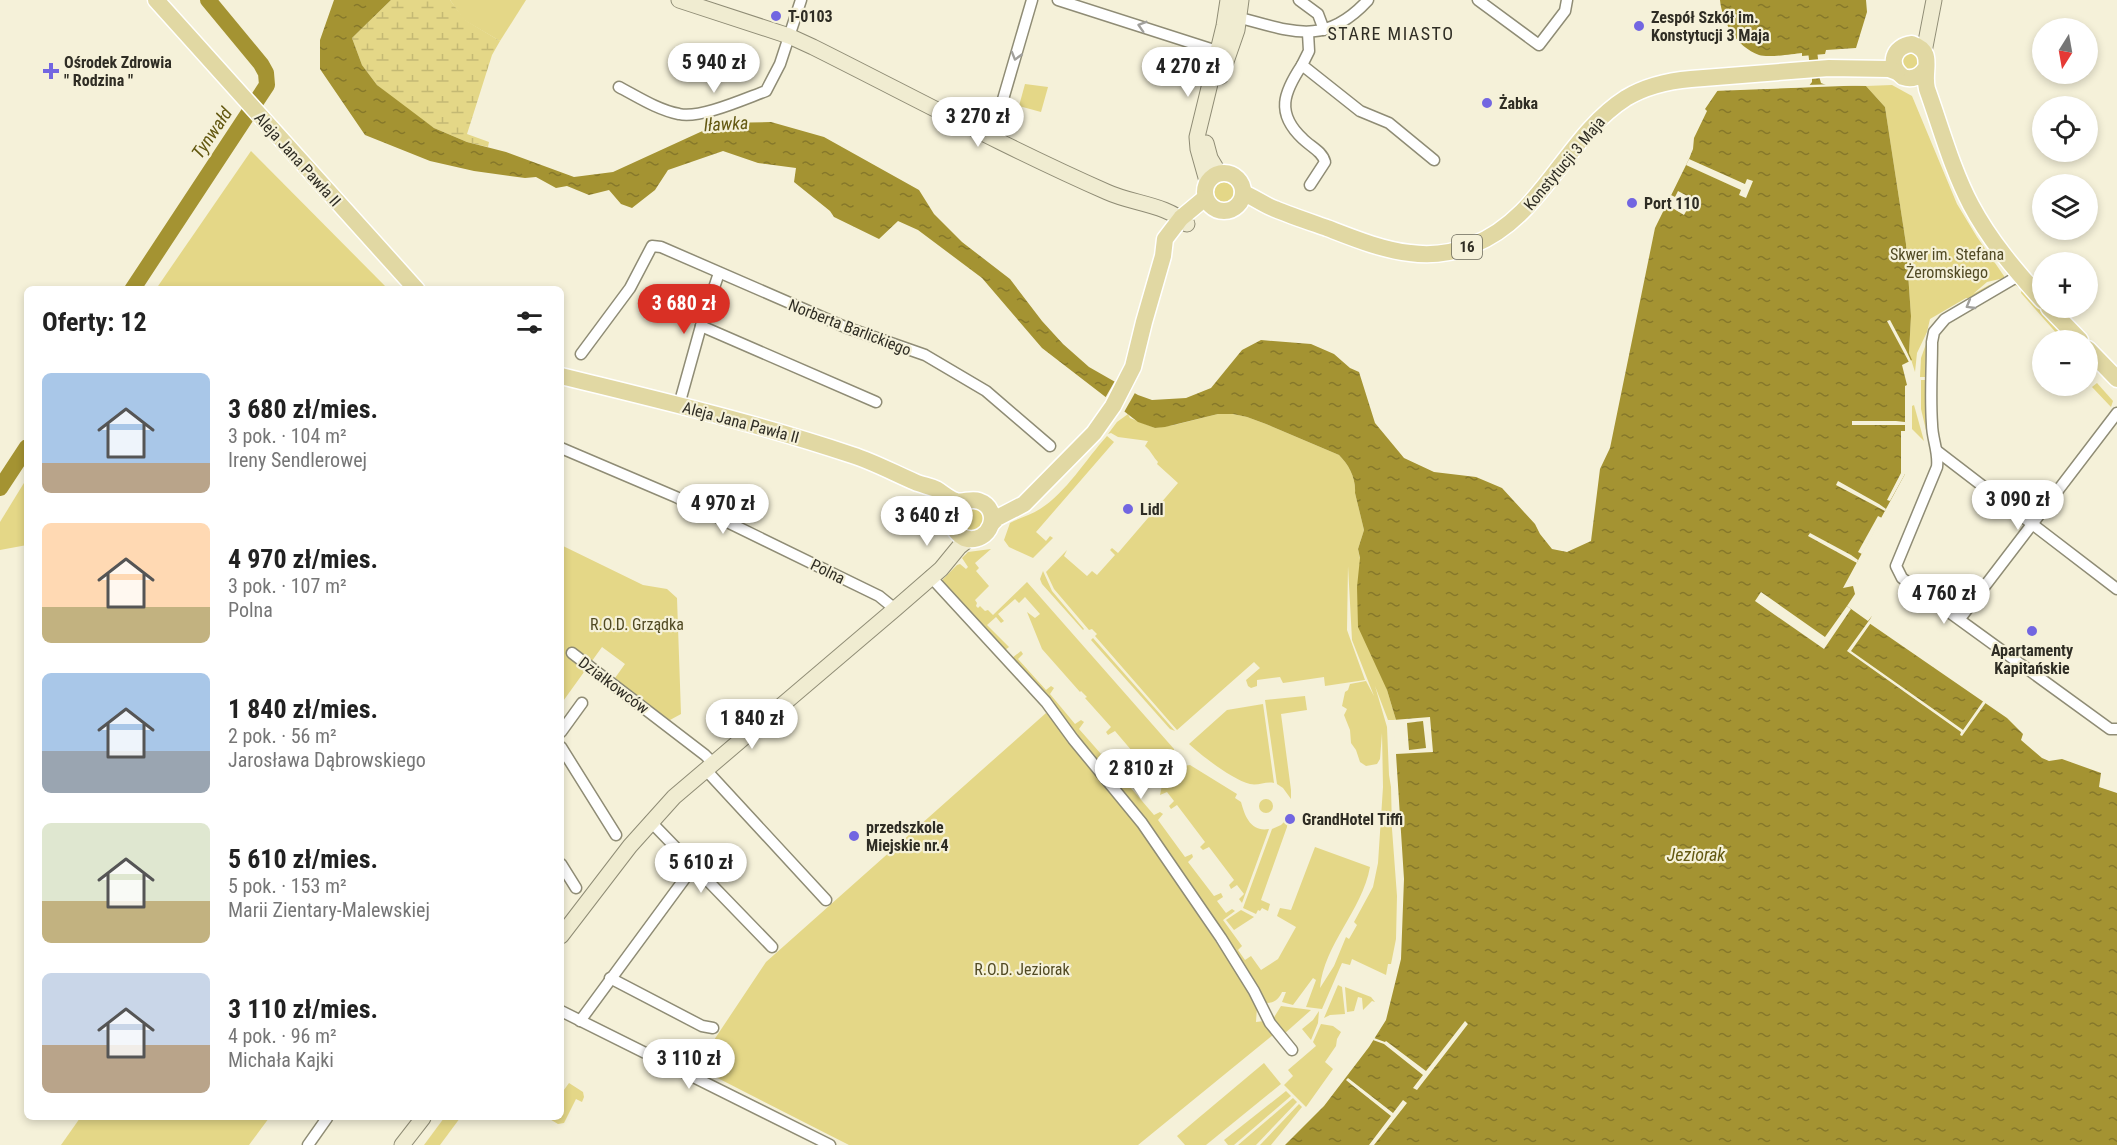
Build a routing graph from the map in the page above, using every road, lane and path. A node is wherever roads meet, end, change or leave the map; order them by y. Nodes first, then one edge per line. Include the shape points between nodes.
1 (156, 0) edge
2 (680, 0) edge
3 (801, 0) edge
4 (1032, 0) edge
5 (1058, 0) edge
6 (1241, 0) edge
7 (1299, 0) edge
8 (1368, 0) edge
9 (1478, 0) edge
10 (1567, 0) edge
11 (1933, 0) edge
12 (1231, 11) edge
13 (1324, 30) junction
14 (1308, 33) junction
15 (789, 36) junction
16 (1902, 48) junction
17 (1217, 51) junction
18 (1924, 52) junction
19 (1302, 65) junction
20 (1829, 68) junction
21 (1925, 69) junction
22 (1902, 75) junction
23 (619, 87) dead end
24 (992, 137) junction
25 (1949, 153) junction
26 (1434, 160) dead end
27 (1310, 186) dead end
28 (1211, 190) junction
29 (1241, 198) junction
30 (1184, 221) junction
31 (719, 273) junction
32 (2020, 275) junction
33 (413, 286) edge
34 (2032, 289) edge
35 (2059, 318) edge
36 (701, 326) junction
37 (2070, 330) edge
38 (580, 354) dead end
39 (2098, 359) edge
40 (564, 377) edge
41 (2117, 379) edge
42 (876, 402) dead end
43 (679, 405) junction
44 (2117, 413) edge
45 (1050, 446) dead end
46 (564, 449) edge
47 (1937, 451) junction
48 (916, 482) junction
49 (1032, 494) junction
50 (965, 501) junction
51 (987, 506) junction
52 (953, 521) junction
53 (992, 523) junction
54 (2031, 523) junction
55 (969, 539) junction
56 (932, 575) junction
57 (2117, 589) edge
58 (895, 609) junction
59 (1962, 616) dead end
60 (572, 653) dead end
61 (582, 702) dead end
62 (564, 728) edge
63 (2117, 729) edge
64 (564, 752) edge
65 (709, 765) junction
66 (650, 821) junction
67 (616, 835) dead end
68 (694, 866) junction
69 (564, 869) edge
70 (576, 888) dead end
71 (826, 900) dead end
72 (564, 932) edge
73 (772, 947) dead end
74 (610, 978) junction
75 (564, 1013) edge
76 (580, 1021) junction
77 (713, 1028) dead end
78 (1292, 1050) dead end
79 (326, 1120) edge
80 (421, 1120) edge
81 (308, 1145) edge
82 (402, 1145) edge
83 (830, 1145) edge

1 - 33 main road, Aleja Jana Pawła II
2 - 15 street
3 - 15 street
4 -> 24 street
17 -> 5 street
6 - 12 street
7 - 13 street via 1318,14
8 - 13 street via 1349,19
9 - 10 street via 1539,45 1565,11
11 - 16 street via 1922,23
11 - 18 street
12 - 14 street via 1273,27
12 - 17 street
12 - 28 street via 1224,64 1207,128
13 - 14 street
14 - 19 street via 1309,51
15 - 23 street via 765,91 695,115 667,110
15 - 24 street
16 - 18 main road via 1916,45
16 - 20 main road, Konstytucji 3 Maja / 16 via 1887,56
16 - 22 main road via 1893,62
17 - 28 street via 1197,137
18 - 21 main road
19 - 26 street via 1360,111 1389,123
19 - 27 street via 1288,87 1285,103 1288,119 1302,138 1323,155 1325,162
20 - 22 main road, Konstytucji 3 Maja / 16 via 1889,69
20 - 29 main road, Konstytucji 3 Maja / 16 via 1672,81 1637,92 1598,122 1515,220 1491,237 1453,251 1424,255 1399,252
21 - 22 main road via 1917,77
21 - 25 main road via 1927,89
22 - 25 main road via 1918,93
24 - 30 street via 1109,193 1166,211
25 - 32 main road via 1978,218
28 - 29 main road via 1218,210 1233,208
28 - 29 main road, 16 via 1226,172 1238,179
28 - 30 main road
30 - 49 main road via 1165,239 1128,380 1108,415
31 - 36 street
31 - 38 street, Norberta Barlickiego via 652,246 630,288
31 - 45 street, Norberta Barlickiego via 845,327 925,355 986,391
32 - 34 main road
32 -> 47 street via 1945,319 1934,332 1932,421
35 - 37 main road
36 - 42 street
36 - 43 street
39 - 41 main road
40 - 43 main road, Aleja Jana Pawła II
43 - 48 main road, Aleja Jana Pawła II via 825,445
44 - 54 street
46 - 58 street, Polna via 676,497 879,596
47 - 54 street
47 - 63 street via 1935,474 1898,559 1898,573 2110,729
48 - 50 main road, Aleja Jana Pawła II via 956,501
48 - 52 main road, Aleja Jana Pawła II via 949,510
49 - 51 main road via 1000,506
49 - 53 main road via 1024,504
50 - 51 main road via 976,500
50 - 52 main road via 955,509
51 - 53 main road
52 - 55 main road via 960,535
52 - 56 street via 951,541
53 - 55 main road via 984,536
54 - 57 street
54 - 59 street
55 - 56 street
56 - 58 street
56 - 78 street via 1046,702 1142,824 1221,938 1270,1023
58 - 65 street
60 - 65 street, Działkowców via 705,754
61 - 62 street
64 - 67 street
65 - 66 street
65 - 71 street, Działkowców
66 - 68 street
66 - 72 street
68 - 73 street
68 - 74 street
69 - 70 street
74 - 76 street
74 - 77 street via 702,1026
75 - 76 street
76 - 83 street
79 - 81 street
80 - 82 street

